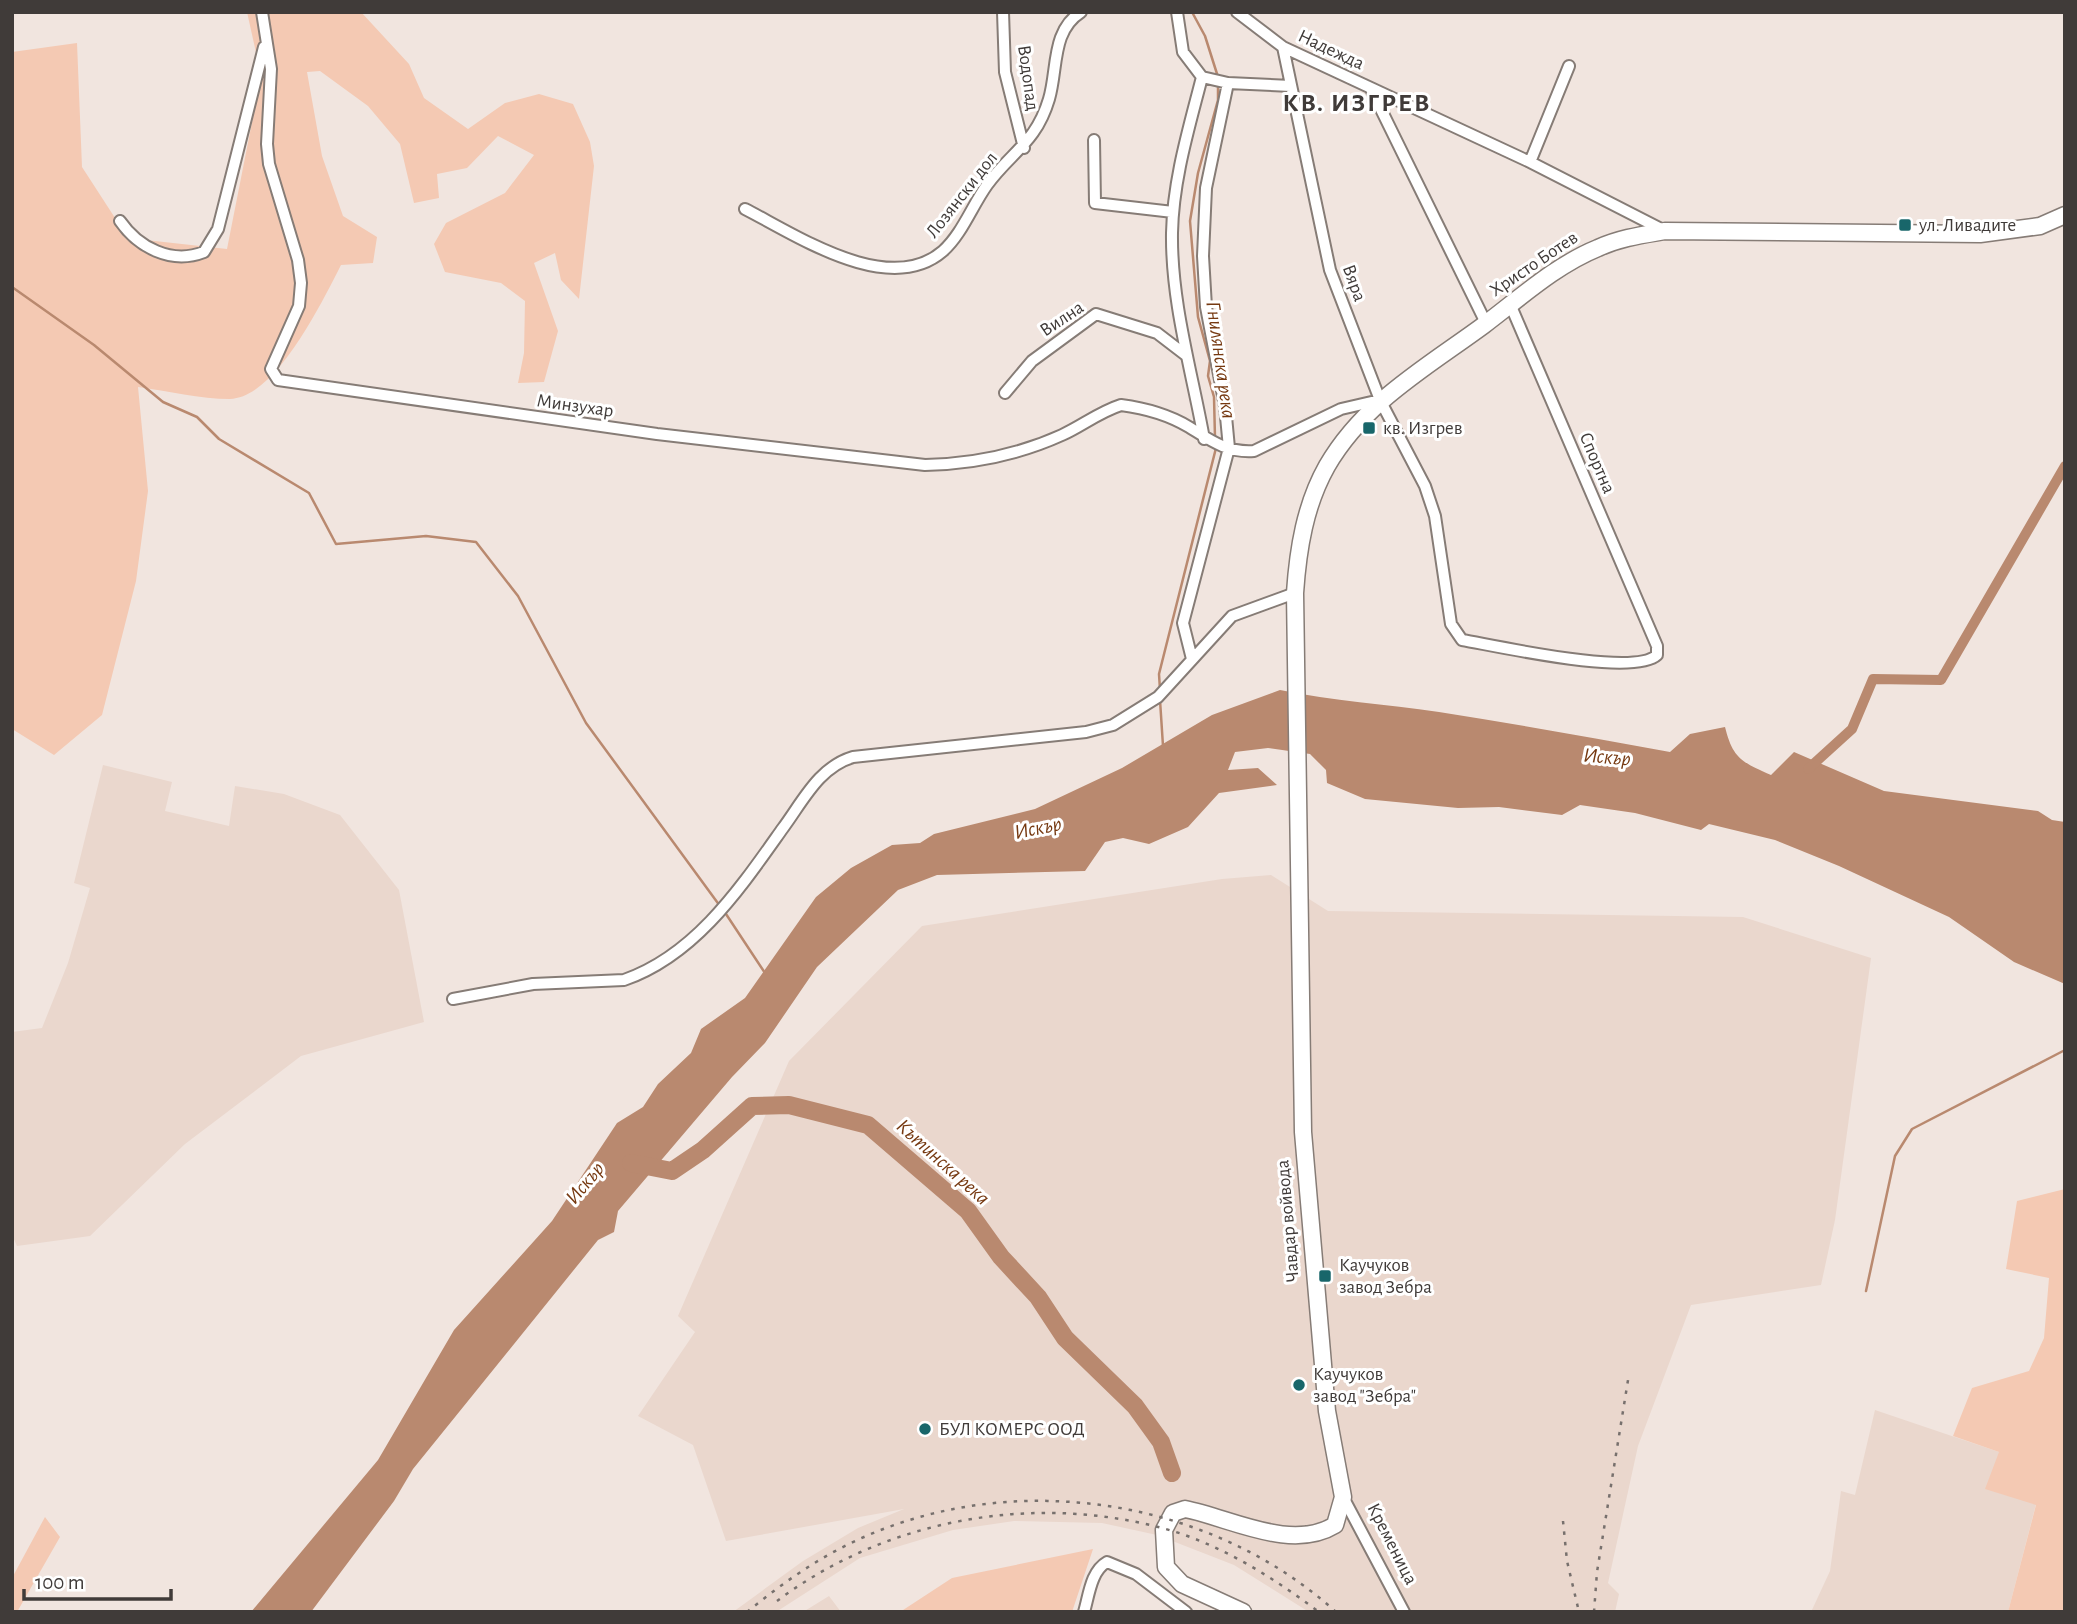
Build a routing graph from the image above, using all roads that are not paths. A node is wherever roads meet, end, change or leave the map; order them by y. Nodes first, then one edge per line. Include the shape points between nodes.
1 (262, 12) edge
2 (1003, 12) edge
3 (1081, 12) edge
4 (1177, 12) edge
5 (1237, 12) edge
6 (265, 40) junction
7 (1283, 47) junction
8 (1569, 66) dead end
9 (1206, 78) junction
10 (1225, 83) junction
11 (1291, 86) junction
12 (1371, 89) junction
13 (1094, 140) dead end
14 (1024, 148) junction
15 (1530, 162) junction
16 (745, 209) dead end
17 (1174, 212) junction
18 (2065, 215) edge
19 (120, 221) dead end
20 (1665, 231) junction
21 (1510, 304) junction
22 (1486, 323) junction
23 (1187, 356) junction
24 (1005, 393) dead end
25 (1380, 400) junction
26 (1206, 440) junction
27 (1226, 448) junction
28 (1295, 593) junction
29 (1653, 636) joint
30 (1192, 659) junction
31 (453, 999) dead end
32 (1343, 1497) junction
33 (1084, 1612) edge
34 (1186, 1612) edge
35 (1243, 1612) edge
36 (1404, 1612) edge

1 - 6 street, Минзухар
2 - 14 street, Водопад via 1006,72
3 - 14 street, Лозянски дол via 1069,19 1059,41 1050,99
4 - 9 street via 1183,52
5 - 7 street, Надежда
6 - 19 street via 211,243 204,251 189,255 153,251 140,245
6 - 26 street, Минзухар via 271,69 269,164 301,283 299,306 271,369 278,380 643,433 925,465 966,464 1006,456 1062,435 1121,405 1171,419
7 - 11 street, Вяра
7 - 12 street, Надежда
8 - 15 street
9 - 10 street
9 - 17 street via 1176,185
10 - 11 street
10 - 27 street via 1206,188 1203,256 1206,307 1225,407
11 - 25 street, Вяра via 1330,270
12 - 15 street, Надежда
12 - 22 street
13 - 17 street via 1095,203
14 - 16 street, Лозянски дол via 990,181 942,252 920,264 864,266
15 - 20 street, Надежда
17 - 23 street via 1172,256
18 - 20 street, Христо Ботев via 2040,226 1980,234
20 - 21 street, Христо Ботев via 1597,248
21 - 22 street, Христо Ботев
21 - 29 street, Спортна
22 - 25 street, Христо Ботев
23 - 24 street, Вилна via 1157,333 1097,314 1032,361
23 - 26 street
25 - 27 street, Христо Ботев via 1341,409 1254,451
25 - 28 street via 1338,448 1313,496 1297,559
25 - 29 street, Вяра via 1411,454 1435,516 1451,624 1462,640 1633,664 1651,661 1657,655
26 - 27 street, Минзухар
27 - 30 street via 1183,623
28 - 30 street via 1232,616
28 - 32 street, Чавдар войвода via 1301,1076 1308,1216 1327,1411
30 - 31 street via 1158,697 1113,725 839,761 818,780 728,903 661,963 624,980 533,984
32 - 35 street via 1335,1525 1307,1536 1185,1509 1172,1513 1164,1530 1166,1567 1182,1584
32 - 36 street, Кременица
33 - 34 street via 1100,1566 1115,1564

